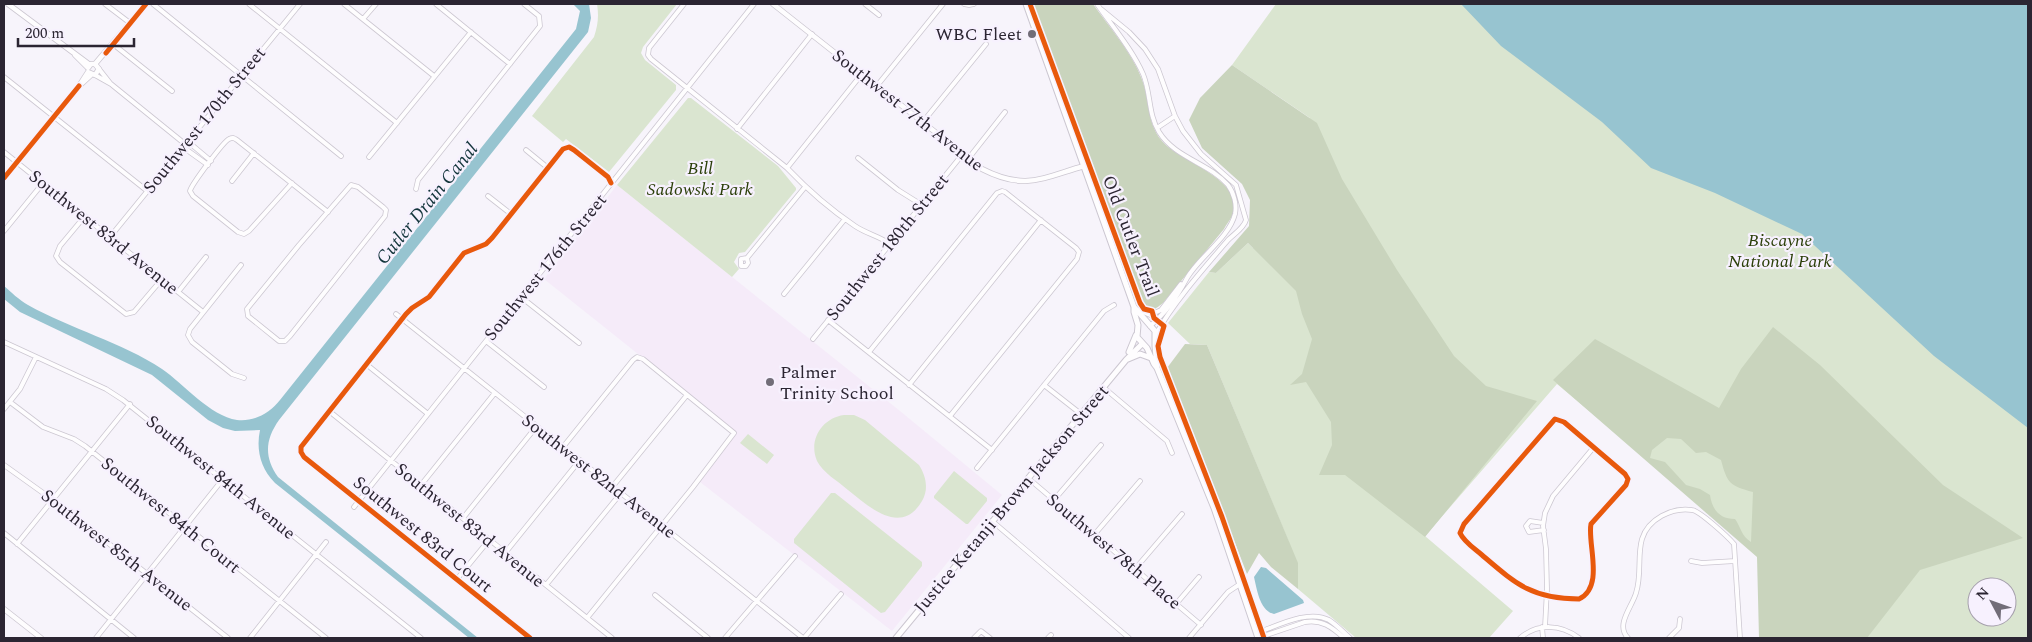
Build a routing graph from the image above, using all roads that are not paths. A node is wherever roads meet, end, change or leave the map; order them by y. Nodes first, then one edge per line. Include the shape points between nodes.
1 (8, 4) edge
2 (18, 4) edge
3 (105, 4) edge
4 (146, 4) edge
5 (153, 4) edge
6 (249, 4) edge
7 (300, 4) edge
8 (344, 4) edge
9 (376, 4) edge
10 (436, 4) edge
11 (524, 4) edge
12 (684, 4) edge
13 (754, 4) edge
14 (774, 4) edge
15 (865, 4) edge
16 (943, 4) edge
17 (964, 4) edge
18 (973, 4) edge
19 (1026, 4) edge
20 (1097, 4) edge
21 (14, 8) junction
22 (1100, 9) junction
23 (879, 15) dead end
24 (363, 19) junction
25 (130, 23) junction
26 (1119, 24) junction
27 (1114, 28) junction
28 (280, 29) junction
29 (470, 32) junction
30 (812, 34) junction
31 (113, 44) junction
32 (986, 44) dead end
33 (510, 64) junction
34 (93, 69) junction
35 (242, 75) junction
36 (861, 75) junction
37 (434, 76) junction
38 (4, 77) edge
39 (876, 87) junction
40 (686, 89) junction
41 (172, 91) dead end
42 (1005, 112) dead end
43 (55, 116) junction
44 (1175, 116) junction
45 (397, 123) junction
46 (922, 123) junction
47 (1157, 128) junction
48 (737, 129) junction
49 (185, 144) junction
50 (526, 150) dead end
51 (4, 152) edge
52 (1199, 152) junction
53 (254, 153) junction
54 (962, 155) junction
55 (341, 156) dead end
56 (369, 157) dead end
57 (858, 158) dead end
58 (968, 160) junction
59 (1192, 160) junction
60 (211, 161) junction
61 (17, 162) junction
62 (1211, 163) junction
63 (208, 165) junction
64 (1084, 166) junction
65 (548, 168) junction
66 (787, 168) junction
67 (1206, 169) junction
68 (4, 178) edge
69 (232, 181) dead end
70 (43, 183) junction
71 (292, 183) junction
72 (612, 183) junction
73 (805, 186) junction
74 (1237, 187) junction
75 (416, 189) dead end
76 (146, 190) junction
77 (1232, 190) junction
78 (488, 196) dead end
79 (922, 205) junction
80 (328, 212) junction
81 (1235, 213) junction
82 (1244, 213) junction
83 (511, 214) junction
84 (85, 216) junction
85 (845, 219) junction
86 (1041, 220) junction
87 (4, 231) edge
88 (110, 237) junction
89 (890, 244) junction
90 (206, 258) dead end
91 (747, 258) dead end
92 (241, 266) dead end
93 (162, 279) junction
94 (1186, 279) junction
95 (178, 292) junction
96 (784, 294) dead end
97 (521, 297) junction
98 (1114, 305) dead end
99 (1136, 308) junction
100 (203, 312) junction
101 (396, 314) dead end
102 (402, 319) junction
103 (828, 320) junction
104 (1149, 325) junction
105 (1137, 333) junction
106 (1155, 336) junction
107 (813, 339) dead end
108 (486, 341) junction
109 (4, 342) edge
110 (579, 343) dead end
111 (1143, 344) junction
112 (869, 352) junction
113 (36, 357) junction
114 (1151, 358) junction
115 (1126, 360) junction
116 (366, 364) junction
117 (1158, 368) junction
118 (464, 369) junction
119 (244, 378) dead end
120 (909, 384) junction
121 (1044, 385) junction
122 (544, 387) dead end
123 (1103, 387) junction
124 (494, 394) junction
125 (687, 395) junction
126 (10, 402) junction
127 (130, 404) junction
128 (4, 409) edge
129 (328, 411) junction
130 (428, 414) junction
131 (1081, 414) junction
132 (950, 416) junction
133 (536, 427) junction
134 (1101, 445) dead end
135 (1594, 447) junction
136 (563, 448) junction
137 (992, 450) junction
138 (91, 452) junction
139 (1172, 453) dead end
140 (580, 460) junction
141 (391, 461) junction
142 (4, 465) edge
143 (978, 468) dead end
144 (1028, 478) junction
145 (223, 479) junction
146 (1140, 481) dead end
147 (421, 485) junction
148 (613, 486) junction
149 (621, 493) junction
150 (52, 499) junction
151 (1054, 500) junction
152 (359, 501) junction
153 (354, 507) dead end
154 (1182, 514) dead end
155 (463, 518) junction
156 (992, 521) junction
157 (1543, 523) junction
158 (185, 526) junction
159 (662, 526) junction
160 (1544, 530) junction
161 (4, 533) edge
162 (1094, 535) junction
163 (489, 540) junction
164 (326, 542) dead end
165 (17, 544) junction
166 (505, 552) junction
167 (317, 554) junction
168 (795, 556) dead end
169 (1691, 560) dead end
170 (1735, 561) junction
171 (1135, 569) junction
172 (147, 574) junction
173 (1199, 577) dead end
174 (457, 580) junction
175 (1240, 584) junction
176 (546, 586) junction
177 (841, 594) dead end
178 (655, 595) dead end
179 (1546, 596) junction
180 (279, 601) junction
181 (756, 601) junction
182 (1176, 604) junction
183 (4, 608) edge
184 (587, 618) junction
185 (1680, 619) dead end
186 (111, 620) junction
187 (1326, 621) junction
188 (1201, 625) junction
189 (1544, 627) junction
190 (1258, 636) edge
191 (41, 638) edge
192 (96, 638) edge
193 (134, 638) edge
194 (228, 638) edge
195 (250, 638) edge
196 (326, 638) edge
197 (421, 638) edge
198 (530, 638) edge
199 (612, 638) edge
200 (708, 638) edge
201 (725, 638) edge
202 (803, 638) edge
203 (896, 638) edge
204 (974, 638) edge
205 (990, 638) edge
206 (1129, 638) edge
207 (1189, 638) edge
208 (1344, 638) edge
209 (1350, 638) edge
210 (1520, 638) edge
211 (1543, 638) edge
212 (1579, 638) edge
213 (1628, 638) edge
214 (1669, 638) edge
215 (1740, 638) edge

1 - 21 street
2 - 21 street
3 - 25 street
4 - 25 street
5 - 35 street
6 - 28 street
7 - 28 street, Southwest 170th Street
8 - 24 street
9 - 24 street
10 - 29 street
11 - 33 street via 538,15 541,22
12 - 40 street via 651,46 648,55
13 - 40 street, Southwest 176th Street
14 - 30 street, Southwest 77th Avenue
15 - 23 street
16 - 39 street
17 - 18 street
19 - 64 main road
20 - 22 street
21 - 34 street
22 - 26 street
22 - 27 street
24 - 37 street
25 - 31 street
26 - 27 street
26 - 44 street via 1139,41 1152,59
27 - 47 street via 1143,74
28 - 35 street, Southwest 170th Street
28 - 45 street
29 - 33 street
29 - 37 street
30 - 36 street, Southwest 77th Avenue
30 - 48 street
31 - 34 street
31 - 41 street
32 - 46 street
33 - 75 street via 418,180
34 - 43 street
34 - 49 street
35 - 49 street, Southwest 170th Street
35 - 55 street
36 - 39 street, Southwest 77th Avenue
36 - 66 street
37 - 45 street
38 - 43 street
39 - 46 street, Southwest 77th Avenue
40 - 48 street
40 - 72 street, Southwest 176th Street
42 - 58 street
43 - 61 street
43 - 76 street
44 - 47 street
44 - 52 street
45 - 56 street
46 - 54 street, Southwest 77th Avenue
47 - 59 street via 1172,146
48 - 66 street
49 - 60 street via 192,144
49 - 63 street via 187,150
49 - 76 street, Southwest 170th Street
50 - 65 street
51 - 61 street, Southwest 83rd Avenue
52 - 59 street
52 - 62 street
53 - 60 street via 232,138
53 - 69 street
53 - 71 street
54 - 58 street, Southwest 77th Avenue
54 - 79 street, Southwest 180th Street
57 - 79 street
58 - 64 street, Southwest 77th Avenue via 992,174 1018,181 1039,180
59 - 67 street
60 - 63 street
61 - 68 street
61 - 70 street, Southwest 83rd Avenue
62 - 67 street
62 - 74 street
63 - 71 street via 190,191 244,234
64 - 99 main road
65 - 72 street via 567,146
65 - 83 street
66 - 73 street
67 - 77 street
70 - 84 street, Southwest 83rd Avenue
70 - 87 street
71 - 80 street
72 - 97 street, Southwest 176th Street
73 - 85 street
73 - 91 street
74 - 77 street
74 - 82 street
76 - 88 street, Southwest 170th Street
77 - 81 street
78 - 83 street
79 - 89 street, Southwest 180th Street
80 - 80 street via 246,312 274,338 287,339 386,212 354,185 347,188
81 - 82 street
81 - 94 street via 1226,230
82 - 106 street via 1245,224 1227,241
83 - 102 street via 489,241 464,254 429,298 412,308
84 - 88 street, Southwest 83rd Avenue
84 - 93 street via 56,254 60,262 121,312 128,314 136,309
85 - 89 street
85 - 96 street
86 - 112 street via 1002,191 996,195
86 - 120 street
86 - 132 street via 1076,248 1079,254 1076,261
88 - 93 street, Southwest 83rd Avenue
89 - 103 street, Southwest 180th Street
90 - 95 street
92 - 100 street
93 - 95 street, Southwest 83rd Avenue
94 - 99 street via 1158,312 1150,315
94 - 104 street via 1164,312
95 - 100 street, Southwest 83rd Avenue
97 - 108 street, Southwest 176th Street
97 - 110 street
98 - 121 street via 1104,311
99 - 104 main road
99 - 105 main road
100 - 119 street via 188,336 232,374
101 - 102 street, Southwest 82nd Avenue
102 - 116 street
102 - 118 street, Southwest 82nd Avenue
103 - 107 street, Southwest 180th Street
103 - 112 street
104 - 105 main road via 1141,327
104 - 106 main road via 1154,328
105 - 111 main road
105 - 115 main road, Justice Ketanji Brown Jackson Street
106 - 111 main road
106 - 117 main road
108 - 118 street, Southwest 176th Street
108 - 122 street
109 - 113 street, Southwest 84th Avenue
111 - 114 main road
111 - 115 main road, Justice Ketanji Brown Jackson Street
112 - 120 street
113 - 126 street
113 - 127 street, Southwest 84th Avenue via 106,389
114 - 115 main road via 1140,354
114 - 117 main road
115 - 123 main road, Justice Ketanji Brown Jackson Street
116 - 129 street
116 - 130 street
117 - 175 main road via 1214,508
118 - 124 street, Southwest 82nd Avenue
118 - 130 street, Southwest 176th Street
120 - 132 street
121 - 131 street
121 - 137 street
123 - 131 main road, Justice Ketanji Brown Jackson Street
123 - 139 street via 1167,441
124 - 133 street, Southwest 82nd Avenue
124 - 147 street
125 - 136 street via 638,357
125 - 148 street
125 - 159 street via 734,433
126 - 128 street
126 - 138 street, Southwest 84th Court via 38,424 74,439
127 - 138 street
127 - 145 street, Southwest 84th Avenue
129 - 141 street, Southwest 83rd Avenue
129 - 152 street, Southwest 83rd Court via 301,450 304,456
130 - 141 street, Southwest 176th Street
131 - 144 main road, Justice Ketanji Brown Jackson Street
132 - 137 street
133 - 136 street, Southwest 82nd Avenue
133 - 155 street
134 - 151 street
135 - 157 street via 1552,497
135 - 179 street via 1628,478 1626,485 1592,523 1593,573 1583,597
135 - 179 street via 1564,422 1557,419 1551,422 1464,524 1460,533 1514,582
136 - 140 street, Southwest 82nd Avenue
137 - 143 street
138 - 150 street
138 - 158 street, Southwest 84th Court
140 - 148 street, Southwest 82nd Avenue
140 - 166 street
141 - 147 street, Southwest 83rd Avenue
141 - 152 street, Southwest 176th Street
142 - 150 street, Southwest 85th Avenue
144 - 151 street, Southwest 78th Place
144 - 156 main road, Justice Ketanji Brown Jackson Street
145 - 158 street
145 - 167 street, Southwest 84th Avenue
146 - 162 street
147 - 155 street, Southwest 83rd Avenue
148 - 149 street, Southwest 82nd Avenue
149 - 159 street, Southwest 82nd Avenue
149 - 176 street
150 - 165 street
150 - 172 street, Southwest 85th Avenue
151 - 162 street, Southwest 78th Place
152 - 153 street, Southwest 176th Street
152 - 174 street, Southwest 83rd Court
154 - 171 street
155 - 163 street, Southwest 83rd Avenue
156 - 203 main road, Justice Ketanji Brown Jackson Street
156 - 206 street
157 - 160 street
157 - 160 street via 1530,521 1526,526 1529,532
158 - 172 street
158 - 180 street, Southwest 84th Court
159 - 181 street, Southwest 82nd Avenue
159 - 184 street
160 - 179 street
161 - 165 street
162 - 171 street, Southwest 78th Place
163 - 166 street, Southwest 83rd Avenue
163 - 174 street
164 - 167 street
165 - 186 street
166 - 176 street, Southwest 83rd Avenue
167 - 180 street
167 - 197 street, Southwest 84th Avenue
168 - 181 street
169 - 170 street via 1702,563
170 - 213 street via 1733,543 1695,510 1667,513 1660,517 1645,533 1641,544 1639,581 1623,624 1623,632
170 - 215 street
171 - 182 street, Southwest 78th Place
172 - 186 street
172 - 194 street, Southwest 85th Avenue
173 - 182 street
174 - 198 street, Southwest 83rd Court
175 - 188 street via 1230,590
175 - 190 main road
176 - 184 street, Southwest 83rd Avenue
177 - 202 street
178 - 200 street
179 - 189 street
180 - 195 street
180 - 196 street, Southwest 84th Court
181 - 201 street
181 - 202 street, Southwest 82nd Avenue
182 - 188 street, Southwest 78th Place
183 - 191 street
184 - 199 street, Southwest 83rd Avenue
185 - 214 street via 1679,628
186 - 192 street
186 - 193 street
187 - 190 street via 1316,616 1307,617
187 - 208 street
187 - 209 street
188 - 207 street
189 - 210 street
189 - 211 street
189 - 212 street via 1565,630
204 - 205 street via 981,631

